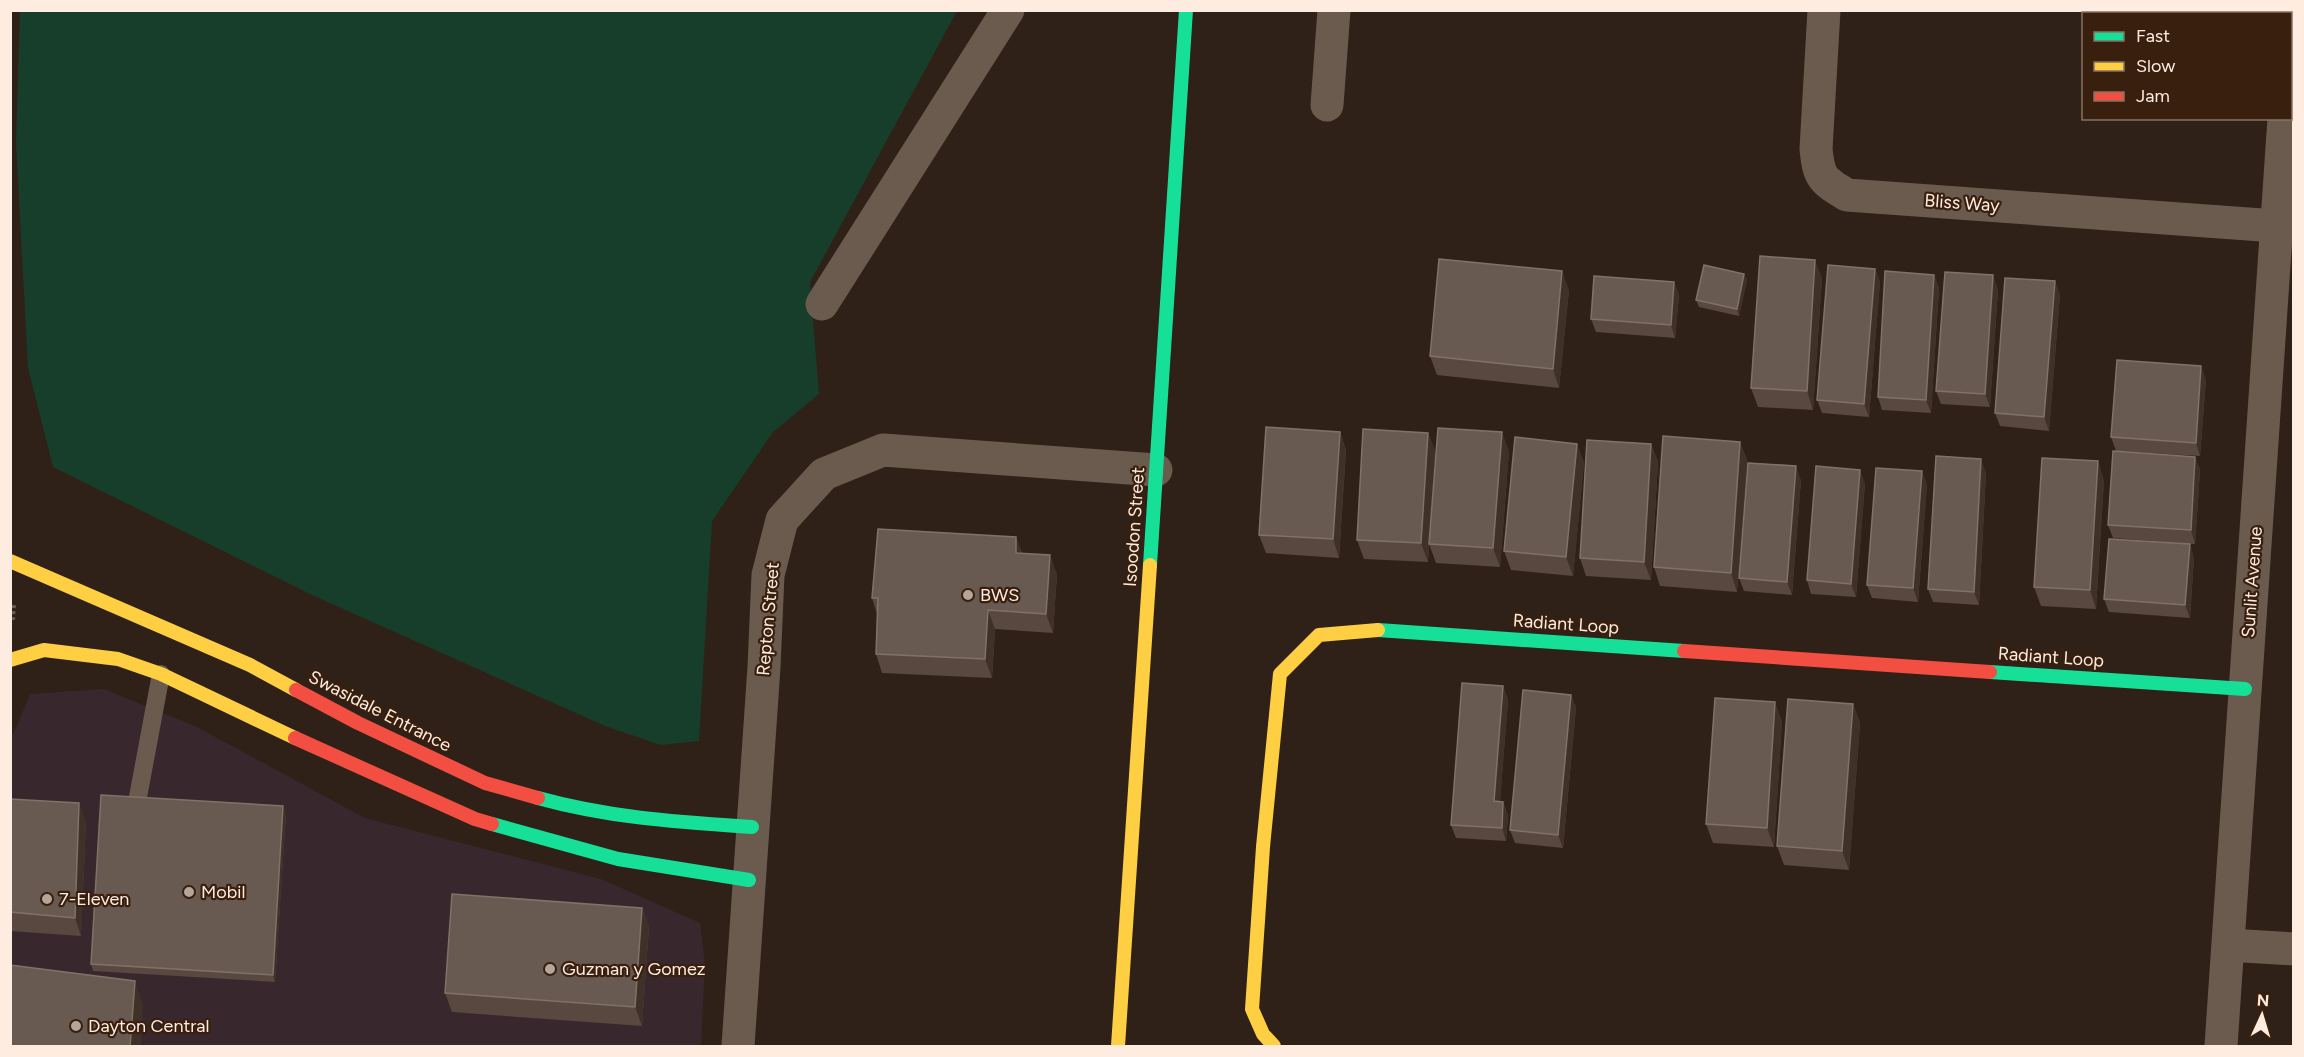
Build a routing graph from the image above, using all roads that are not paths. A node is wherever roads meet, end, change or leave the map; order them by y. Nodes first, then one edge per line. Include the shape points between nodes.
1 (1008, 10) edge
2 (1186, 10) edge
3 (1334, 10) edge
4 (1824, 10) edge
5 (1327, 105) dead end
6 (2284, 120) edge
7 (2276, 226) junction
8 (822, 304) dead end
9 (1156, 470) junction
10 (13, 562) edge
11 (11, 660) edge
12 (161, 674) junction
13 (2245, 689) junction
14 (138, 797) edge
15 (752, 827) junction
16 (749, 880) junction
17 (2228, 945) junction
18 (2294, 949) edge
19 (738, 1047) edge
20 (1118, 1047) edge
21 (1274, 1047) edge
22 (2221, 1047) edge

1 - 8 street
2 - 9 street, Isoodon Street
3 - 5 street
4 - 7 street, Bliss Way via 1818,171 1829,184 1847,195
6 - 7 street, Sunlit Avenue
7 - 13 street, Sunlit Avenue
9 - 15 street, Repton Street via 883,450 824,474 782,520 768,575
9 - 20 street, Isoodon Street
10 - 15 street, Swasidale Entrance via 250,664 358,723 485,783 577,809 630,818
11 - 12 street via 44,650 118,659
12 - 14 lane
12 - 16 street via 475,819 618,859
13 - 17 street, Sunlit Avenue
13 - 21 street, Radiant Loop via 1380,630 1319,635 1280,674 1252,1009 1263,1034
15 - 16 street, Repton Street
16 - 19 street, Repton Street
17 - 18 street
17 - 22 street, Sunlit Avenue

